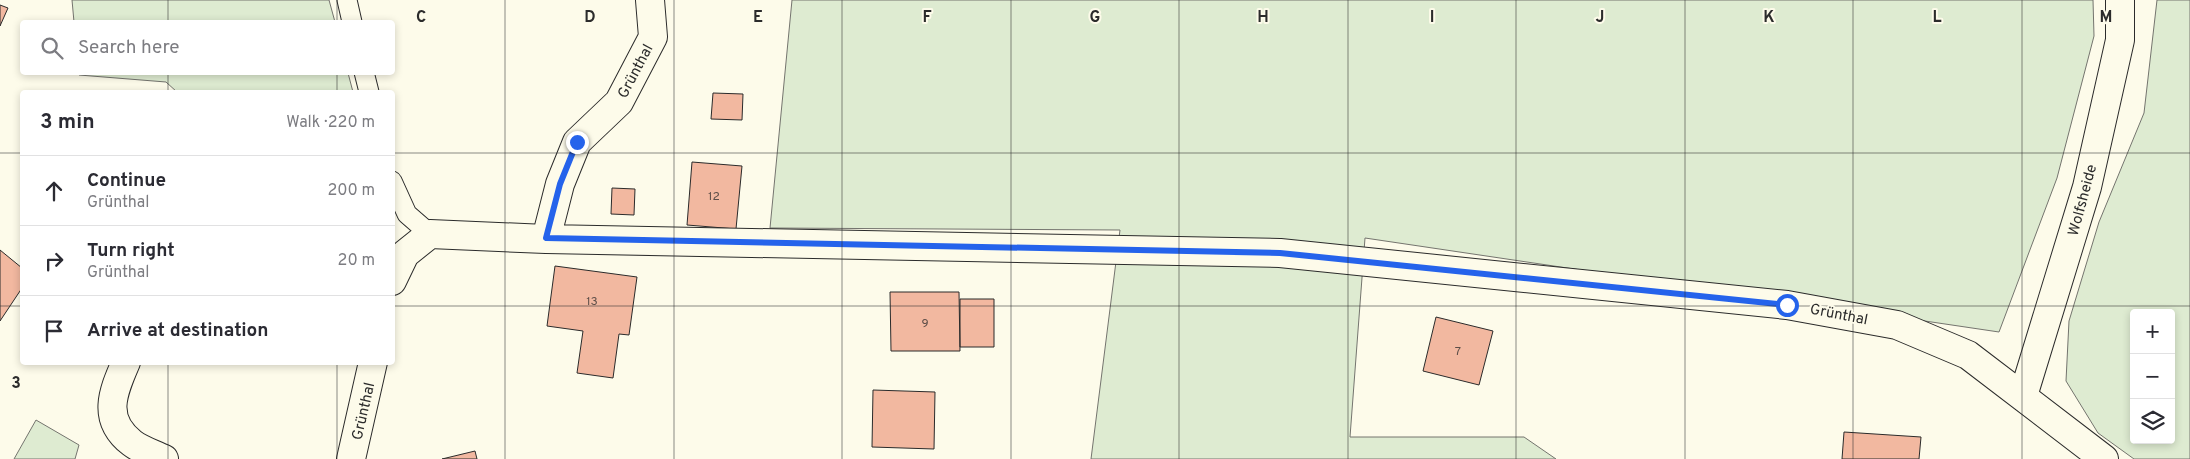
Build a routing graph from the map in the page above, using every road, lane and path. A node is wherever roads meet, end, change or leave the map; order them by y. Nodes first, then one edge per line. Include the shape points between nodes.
1 (347, 0) edge
2 (650, 0) edge
3 (2120, 0) edge
4 (352, 20) edge
5 (365, 75) edge
6 (368, 90) edge
7 (395, 188) edge
8 (430, 234) junction
9 (546, 238) junction
10 (395, 275) edge
11 (125, 365) edge
12 (372, 365) edge
13 (2023, 396) junction
14 (164, 459) edge
15 (351, 459) edge
16 (2104, 459) edge

1 - 4 lane
2 - 9 street, Grünthal via 653,37 619,102 577,142 560,184
3 - 13 street, Wolfsheide via 2120,40 2087,188
5 - 6 lane
7 - 8 lane via 406,214
8 - 9 street, Grünthal
8 - 10 street via 405,254
9 - 13 street, Grünthal via 1280,253 1787,305 1897,325 1968,356
11 - 14 street via 110,405 116,423 132,443
12 - 15 street, Grünthal
13 - 16 street, Grünthal

